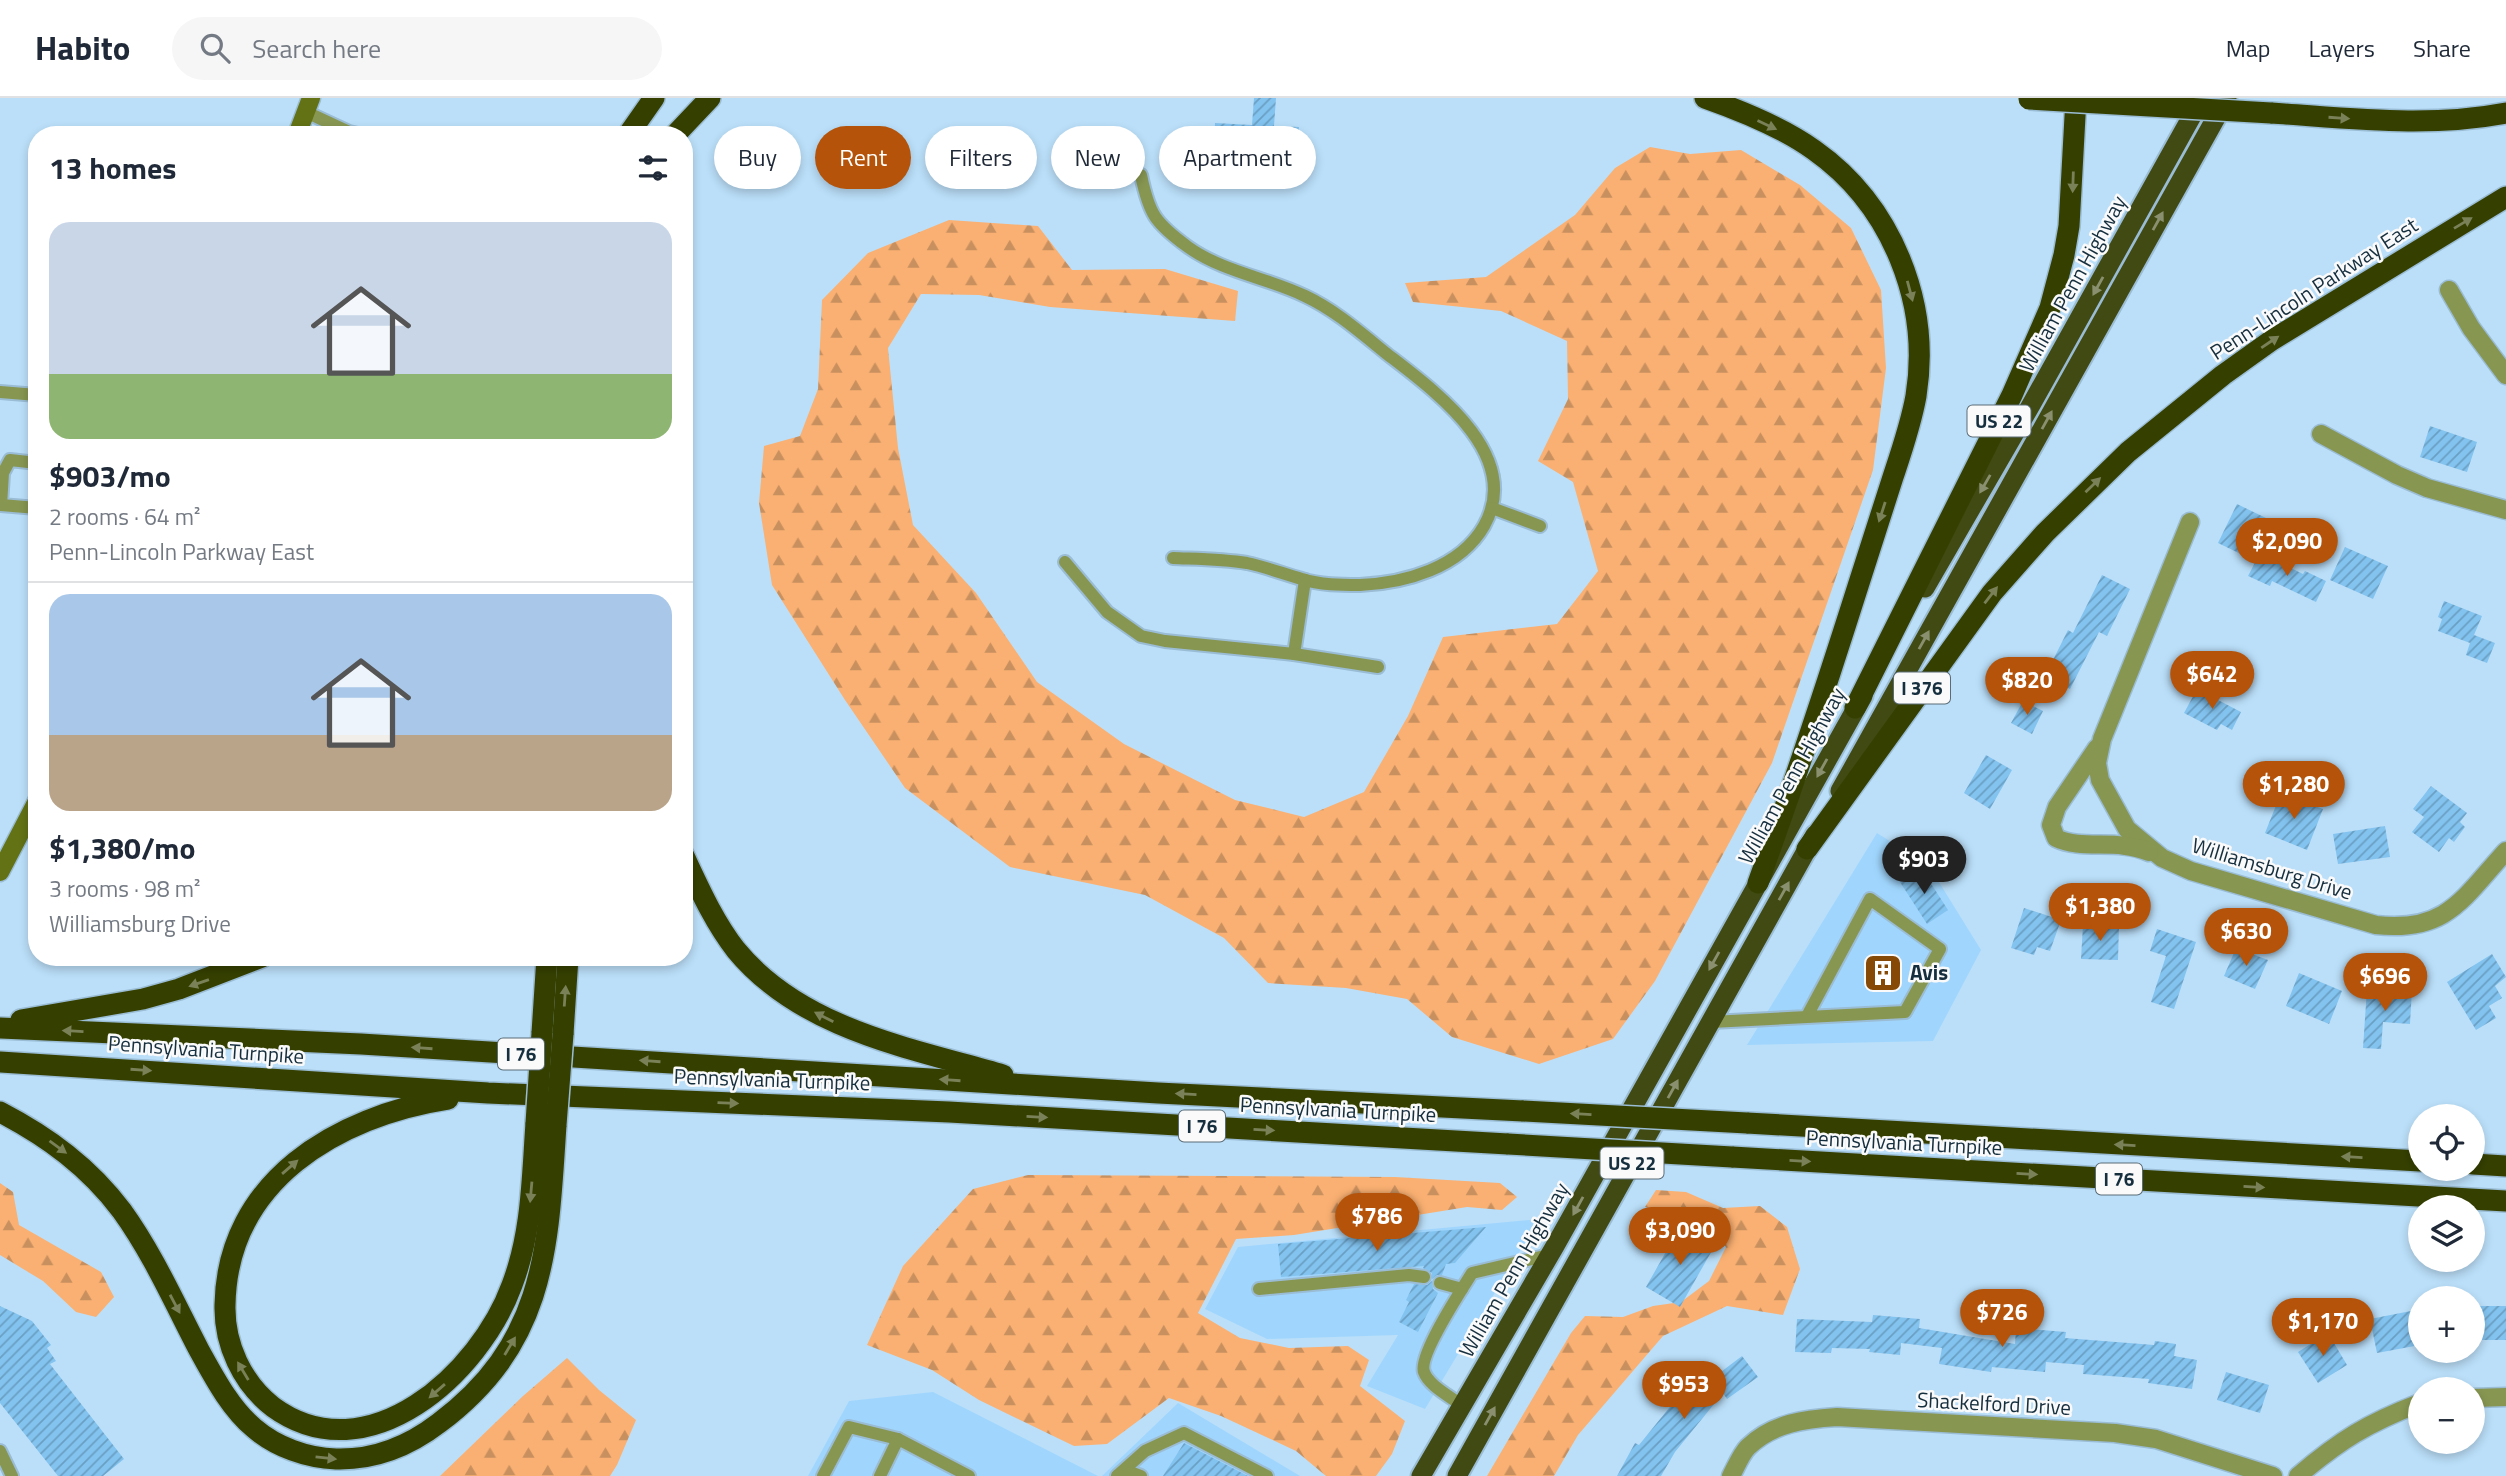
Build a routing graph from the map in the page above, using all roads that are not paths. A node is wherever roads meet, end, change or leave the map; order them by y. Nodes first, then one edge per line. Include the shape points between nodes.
1 (654, 98) edge
2 (710, 98) edge
3 (1705, 98) edge
4 (2018, 98) edge
5 (2076, 98) edge
6 (2202, 98) edge
7 (2227, 98) edge
8 (2029, 99) edge
9 (309, 105) edge
10 (2506, 113) edge
11 (301, 126) edge
12 (341, 126) edge
13 (634, 126) edge
14 (684, 126) edge
15 (1145, 189) edge
16 (2506, 197) edge
17 (2449, 290) dead end
18 (2506, 375) edge
19 (0, 392) edge
20 (28, 394) edge
21 (2321, 434) dead end
22 (28, 462) edge
23 (28, 507) edge
24 (1492, 508) junction
25 (2506, 510) edge
26 (2190, 522) dead end
27 (1540, 526) dead end
28 (1173, 558) dead end
29 (1065, 562) dead end
30 (1305, 580) junction
31 (1294, 654) junction
32 (1378, 667) dead end
33 (1855, 708) junction
34 (2102, 739) junction
35 (28, 818) edge
36 (1807, 849) junction
37 (2506, 851) edge
38 (2162, 858) junction
39 (0, 872) edge
40 (693, 875) edge
41 (1758, 883) junction
42 (240, 966) edge
43 (548, 966) edge
44 (566, 966) edge
45 (1807, 1016) junction
46 (1711, 1022) junction
47 (0, 1026) edge
48 (552, 1033) junction
49 (0, 1062) edge
50 (1043, 1086) junction
51 (488, 1093) junction
52 (0, 1112) edge
53 (546, 1124) junction
54 (2408, 1160) edge
55 (2485, 1165) edge
56 (2506, 1166) edge
57 (2506, 1201) edge
58 (1549, 1255) junction
59 (1424, 1277) dead end
60 (1440, 1283) dead end
61 (1259, 1289) dead end
62 (1462, 1289) junction
63 (2506, 1397) edge
64 (2485, 1398) edge
65 (1461, 1405) junction
66 (2408, 1408) edge
67 (898, 1439) junction
68 (0, 1451) edge
69 (1117, 1475) edge
70 (12, 1476) edge
71 (823, 1476) edge
72 (880, 1476) edge
73 (969, 1476) edge
74 (1141, 1476) edge
75 (1267, 1476) edge
76 (1421, 1476) edge
77 (1457, 1476) edge
78 (1731, 1476) edge
79 (2273, 1476) edge
80 (2298, 1476) edge

1 - 13 highway
2 - 14 highway
3 -> 41 highway via 1796,139 1845,176 1896,249 1911,292 1919,336 1919,377 1906,436
4 - 8 highway
5 -> 33 highway, US 22 via 2069,226 2050,308 2012,395
6 -> 33 highway, William Penn Highway
36 -> 7 highway, William Penn Highway
8 -> 10 highway, bridge via 2420,121
9 - 11 main road
9 - 12 lane
15 - 24 lane via 1151,213 1191,249 1322,304 1434,390 1477,437 1492,476
36 -> 16 highway, Penn-Lincoln Parkway East / I 376 via 2017,562 2128,452 2223,375 2319,310
17 - 18 street
19 - 20 lane
21 - 25 street via 2427,488
22 - 23 lane via 10,460 3,473 1,505
24 - 27 lane
24 - 30 lane via 1467,546 1429,572 1360,585
26 - 34 street, Williamsburg Drive
28 - 30 lane via 1248,563
29 - 31 lane via 1107,612 1141,636
30 - 31 lane
31 - 32 lane
33 -> 41 highway, William Penn Highway / US 22
34 - 38 street, Williamsburg Drive via 2097,763 2111,803 2127,829
34 - 38 street via 2057,807 2051,825 2056,838 2070,844 2121,844
35 - 39 main road
46 -> 36 highway, William Penn Highway / US 22
37 - 38 street, Williamsburg Drive via 2455,908 2421,925 2398,928 2191,871
50 -> 40 highway via 862,1033 790,998 736,950
41 -> 58 highway, William Penn Highway / US 22
42 -> 47 highway via 155,996
43 - 48 highway
48 -> 44 highway
45 - 45 lane via 1905,1012 1940,949 1870,899
45 - 46 lane
77 -> 46 highway, William Penn Highway / US 22
50 -> 47 highway, Pennsylvania Turnpike / I 76
48 - 53 highway, bridge
49 -> 51 highway, Pennsylvania Turnpike / I 76
54 -> 50 highway, Pennsylvania Turnpike / I 76, bridge
53 -> 51 highway via 519,1264 502,1308 465,1363 435,1394 380,1426 330,1430 285,1416 246,1378 227,1331 228,1269 252,1209 293,1164 352,1127 402,1108
51 -> 57 highway, Pennsylvania Turnpike / I 76, bridge via 950,1112
52 -> 53 highway via 69,1154 106,1189 142,1244 223,1392 253,1428 307,1455 348,1460 389,1452 430,1430 486,1380 514,1339 535,1293 547,1244
55 - 56 highway
58 - 62 lane via 1472,1273
58 - 65 highway, William Penn Highway / US 22
59 - 61 lane
60 - 62 lane
62 - 65 lane via 1423,1365 1433,1383
63 - 64 street
65 - 76 highway, William Penn Highway / US 22
66 - 80 street via 2376,1420 2333,1446
67 - 71 lane via 849,1427
67 - 72 lane
67 - 73 lane
68 - 70 lane
69 - 74 lane
69 - 75 lane via 1145,1451 1184,1433
78 - 79 street, Shackelford Drive via 1746,1448 1772,1430 1802,1419 1837,1417 2115,1433 2156,1439

